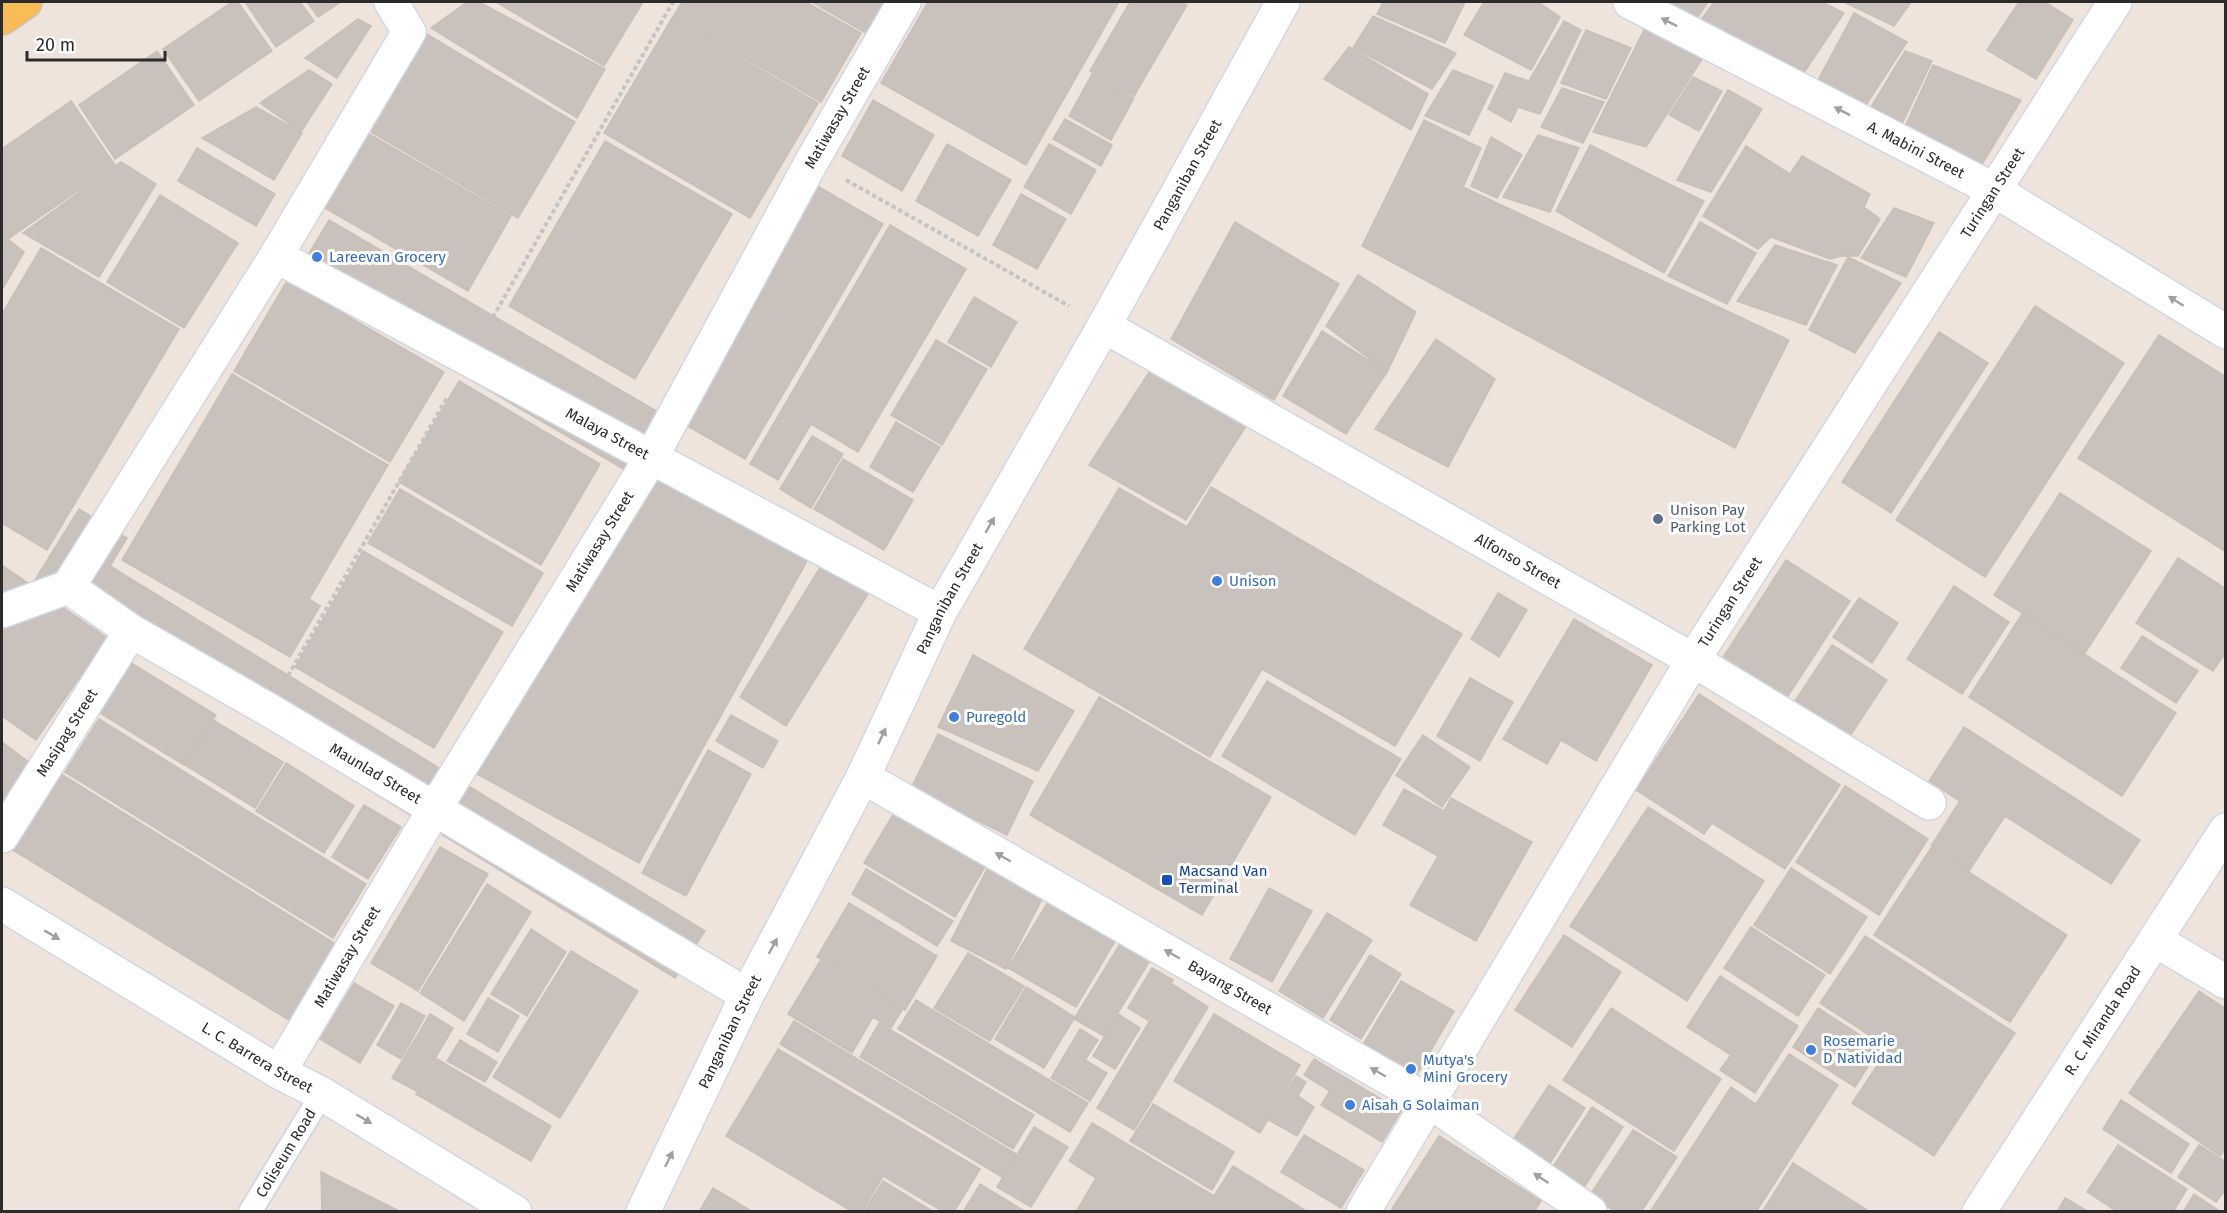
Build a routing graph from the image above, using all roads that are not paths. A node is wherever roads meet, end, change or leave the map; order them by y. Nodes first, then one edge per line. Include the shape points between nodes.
1 (25, 2) edge
2 (391, 2) edge
3 (904, 2) edge
4 (1283, 2) edge
5 (1630, 2) edge
6 (2115, 2) edge
7 (2, 18) edge
8 (1994, 190) junction
9 (276, 256) junction
10 (1104, 326) junction
11 (2226, 332) edge
12 (651, 458) junction
13 (68, 587) junction
14 (2, 611) edge
15 (940, 612) junction
16 (131, 631) junction
17 (1693, 660) junction
18 (863, 777) junction
19 (1929, 803) dead end
20 (434, 810) junction
21 (2226, 830) edge
22 (2, 836) edge
23 (2, 904) edge
24 (2155, 940) junction
25 (2226, 982) edge
26 (747, 995) junction
27 (279, 1072) junction
28 (322, 1094) junction
29 (1430, 1102) junction
30 (250, 1212) edge
31 (516, 1212) edge
32 (644, 1212) edge
33 (1363, 1212) edge
34 (1590, 1212) edge
35 (1979, 1212) edge

1 - 7 main road
2 - 9 street via 409,32
3 - 12 street, Matiwasay Street via 812,161
4 - 10 street, Panganiban Street
8 -> 5 street, A. Mabini Street
6 - 8 street, Turingan Street
11 -> 8 street, A. Mabini Street
8 - 17 street, Turingan Street
9 - 12 street, Malaya Street
9 - 13 street
15 -> 10 street, Panganiban Street
10 - 17 street, Alfonso Street
12 - 15 street, Malaya Street
12 - 20 street, Matiwasay Street
13 - 14 street
13 - 16 street, Maunlad Street
18 -> 15 street, Panganiban Street
16 - 20 street, Maunlad Street
16 - 22 street, Masipag Street
17 - 19 street, Alfonso Street
17 - 29 street, Turingan Street
26 -> 18 street, Panganiban Street
29 -> 18 street, Bayang Street
20 - 26 street, Maunlad Street
20 - 27 street, Matiwasay Street
21 - 24 street, R. C. Miranda Road
23 -> 27 street, L. C. Barrera Street
24 - 25 street
24 - 35 street, R. C. Miranda Road
32 -> 26 street, Panganiban Street
27 - 28 street, L. C. Barrera Street
28 - 30 lane, Coliseum Road
28 -> 31 street, L. C. Barrera Street
29 - 33 street, Turingan Street
34 -> 29 street, Bayang Street

